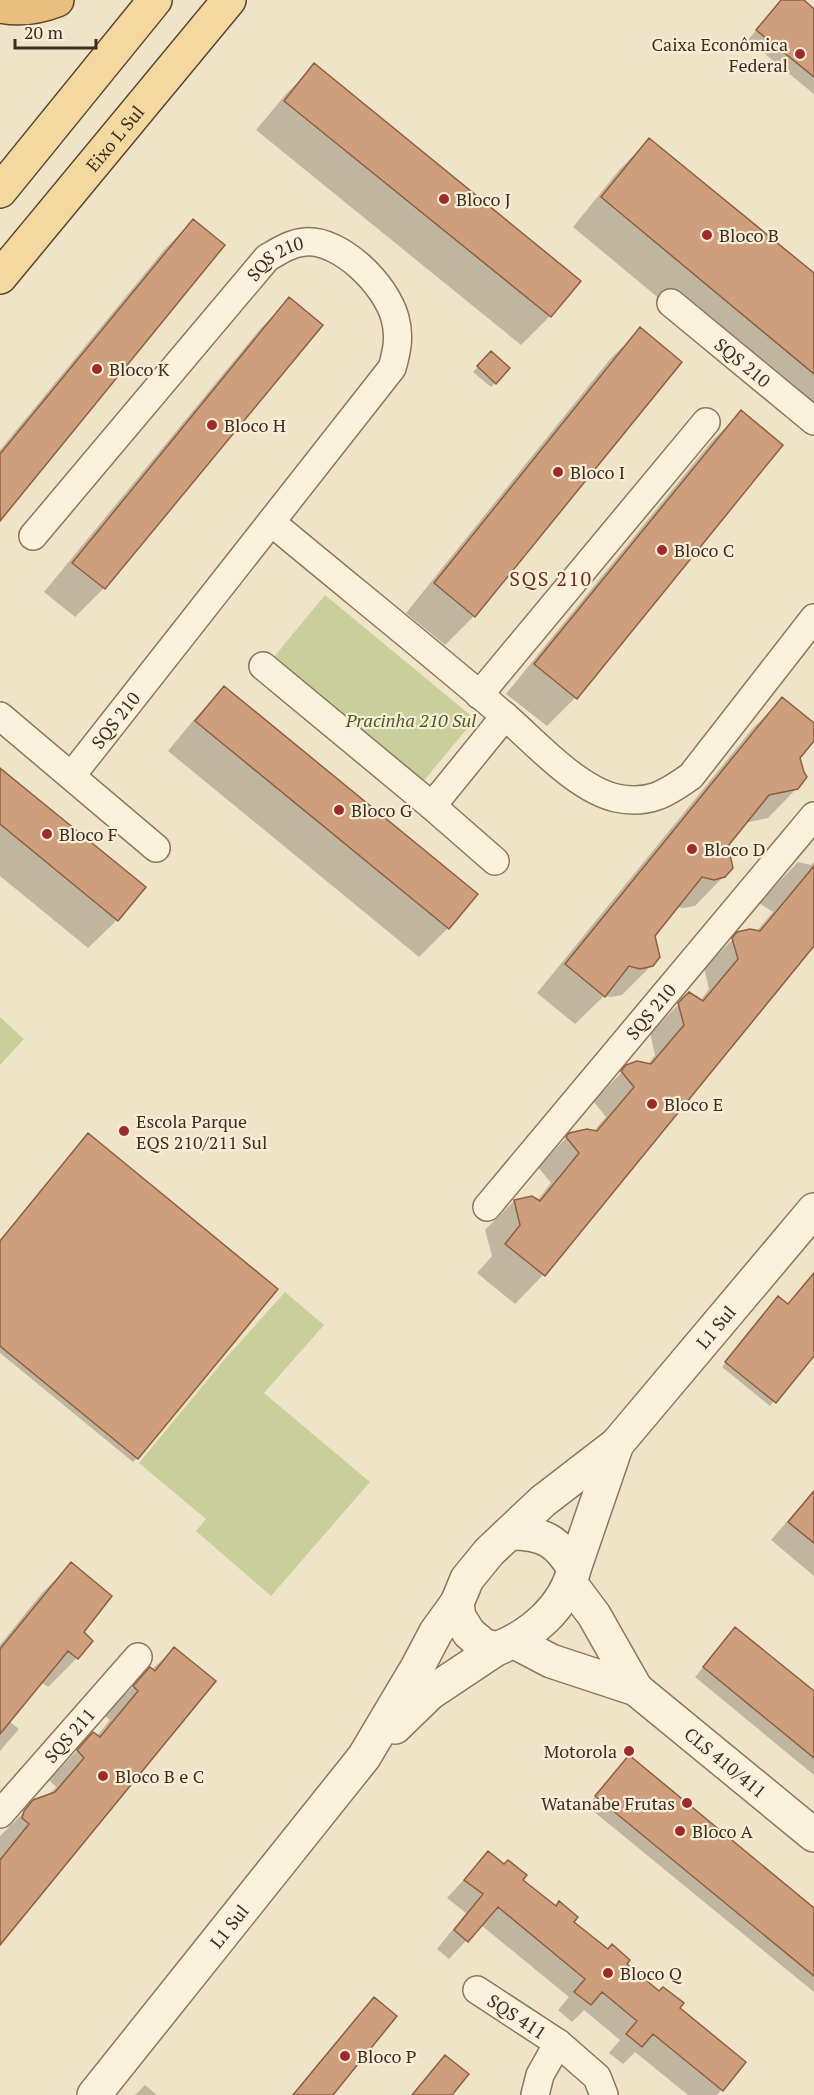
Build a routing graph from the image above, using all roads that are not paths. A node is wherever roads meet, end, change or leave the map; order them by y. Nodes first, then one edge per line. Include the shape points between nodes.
1 (57, 0) edge
2 (155, 0) edge
3 (229, 0) edge
4 (0, 6) edge
5 (0, 191) edge
6 (0, 277) edge
7 (671, 303) dead end
8 (814, 421) edge
9 (706, 422) dead end
10 (271, 522) junction
11 (33, 536) dead end
12 (814, 618) edge
13 (263, 666) dead end
14 (479, 696) junction
15 (0, 716) edge
16 (505, 716) junction
17 (72, 775) junction
18 (432, 806) junction
19 (814, 816) edge
20 (156, 848) dead end
21 (495, 861) dead end
22 (487, 1207) dead end
23 (814, 1210) edge
24 (617, 1444) junction
25 (543, 1501) junction
26 (511, 1533) junction
27 (572, 1576) junction
28 (457, 1603) junction
29 (506, 1646) junction
30 (138, 1657) dead end
31 (636, 1689) junction
32 (400, 1697) junction
33 (364, 1757) junction
34 (0, 1814) edge
35 (814, 1835) edge
36 (477, 1990) dead end
37 (558, 2043) junction
38 (94, 2095) edge
39 (535, 2095) edge
40 (604, 2095) edge

1 - 4 highway via 43,6
2 - 5 main road
3 - 6 main road, Eixo L Sul
7 - 8 street, SQS 210
9 - 14 street
10 - 11 street, SQS 210 via 392,368 399,343 395,317 384,294 351,258 329,245 305,242 285,247 267,258
10 - 14 street
10 - 17 street, SQS 210
12 - 16 street via 691,776 668,793 644,800 615,798 580,782
13 - 18 street
14 - 16 street
15 - 17 street
16 - 18 street
17 - 20 street
18 - 21 street
19 - 22 street, SQS 210
23 - 24 street, L1 Sul
24 - 25 street, L1 Sul
24 - 27 street, L1 Sul
25 - 26 street, L1 Sul
25 - 32 street via 512,1509 467,1555 425,1623
26 - 27 street via 531,1533 549,1540 564,1553
26 - 28 street via 466,1579
27 - 29 street via 552,1610 532,1631
27 - 31 street, CLS 410/411
28 - 29 street via 459,1617 469,1633 483,1645
28 - 32 street, L1 Sul
29 - 31 street, CLS 410/411
29 - 33 street, L1 Sul via 430,1693
30 - 34 street, SQS 211
31 - 35 street, CLS 410/411
32 - 33 street, L1 Sul
33 - 38 street, L1 Sul
36 - 37 street, SQS 411
37 - 39 street, SQS 411 via 540,2075
37 - 40 street, SQS 411 via 597,2077

